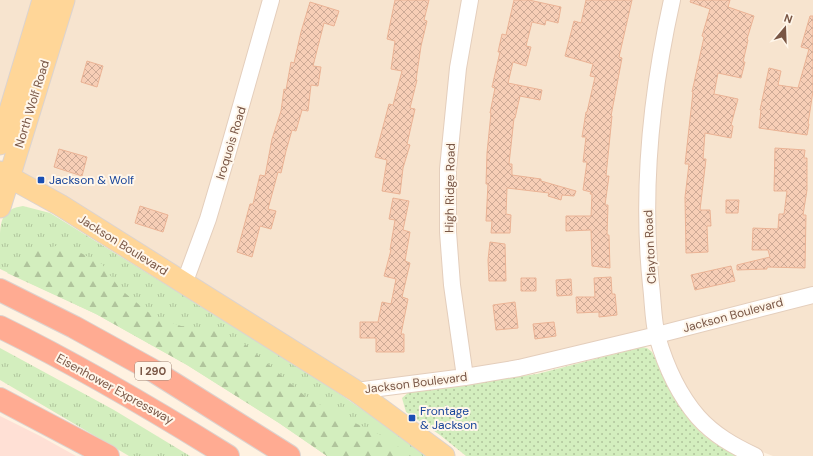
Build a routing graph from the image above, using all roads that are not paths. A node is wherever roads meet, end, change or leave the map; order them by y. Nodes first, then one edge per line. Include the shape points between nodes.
1 (43, 0) edge
2 (64, 0) edge
3 (271, 0) edge
4 (470, 0) edge
5 (672, 0) edge
6 (0, 144) edge
7 (5, 175) edge
8 (0, 207) edge
9 (184, 284) junction
10 (6, 293) edge
11 (813, 295) edge
12 (1, 327) edge
13 (657, 335) junction
14 (465, 377) junction
15 (356, 391) junction
16 (0, 399) edge
17 (108, 456) edge
18 (228, 456) edge
19 (289, 456) edge
20 (444, 456) edge
21 (755, 456) edge

1 - 6 main road, North Wolf Road
2 - 7 main road, North Wolf Road
3 - 9 street, Iroquois Road via 214,198
4 - 14 street, High Ridge Road via 458,68 448,168 448,232 452,285
5 - 13 street, Clayton Road via 658,69 647,171 647,237
7 - 8 main road, North Wolf Road
7 - 9 main road, Jackson Boulevard via 60,206
9 - 15 main road, Jackson Boulevard
10 - 19 highway, I 290 via 152,370
11 - 13 street, Jackson Boulevard
12 - 18 highway, Eisenhower Expressway / I 290 via 162,415
13 - 14 street, Jackson Boulevard via 542,363
13 - 21 street, Clayton Road via 674,379 698,417 719,437
14 - 15 street, Jackson Boulevard
15 - 20 main road
16 - 17 highway

